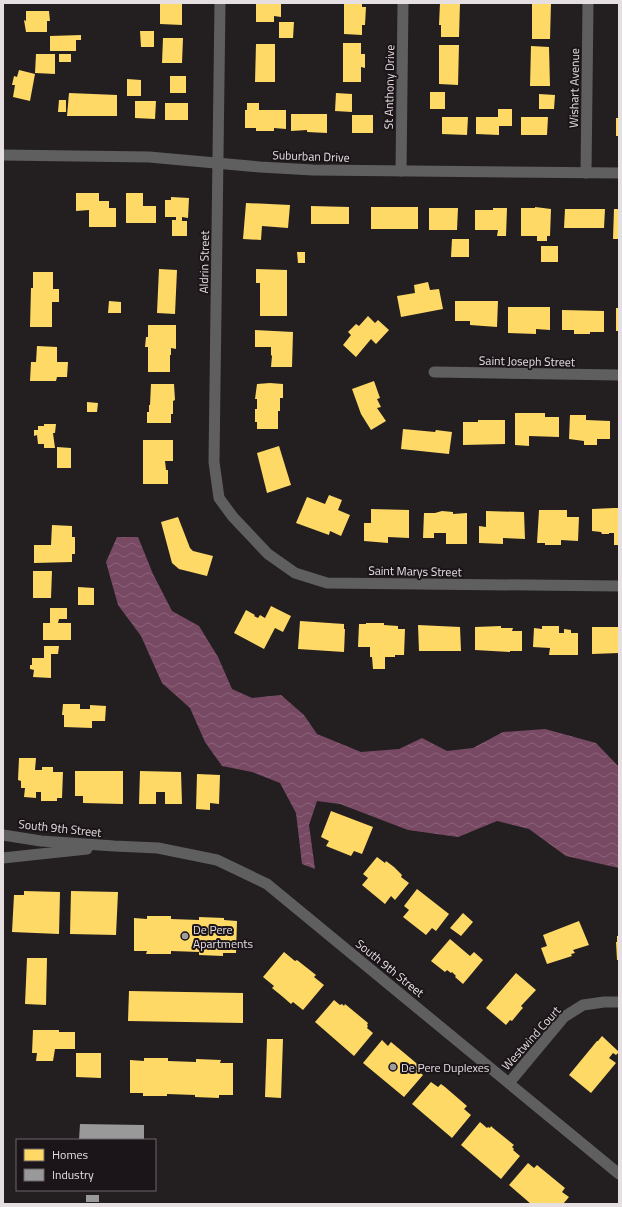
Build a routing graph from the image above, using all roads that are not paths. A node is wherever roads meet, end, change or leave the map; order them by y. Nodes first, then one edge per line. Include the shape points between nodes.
1 (220, 3) edge
2 (403, 3) edge
3 (588, 3) edge
4 (3, 155) edge
5 (218, 163) junction
6 (401, 171) junction
7 (586, 173) junction
8 (619, 173) edge
9 (434, 372) dead end
10 (619, 375) edge
11 (233, 517) joint
12 (619, 586) edge
13 (3, 835) edge
14 (114, 846) junction
15 (3, 858) edge
16 (619, 1002) edge
17 (509, 1083) junction
18 (619, 1174) edge

1 - 5 street, Aldrin Street
2 - 6 street, St Anthony Drive
3 - 7 street, Wishart Avenue
4 - 5 street, Suburban Drive via 149,157
5 - 6 street, Suburban Drive via 305,170
5 - 11 street, Aldrin Street via 214,462 219,498
6 - 7 street, Suburban Drive
7 - 8 street, Suburban Drive
9 - 10 street, Saint Joseph Street
11 - 12 street, Saint Marys Street via 268,554 294,573 328,582
13 - 14 street, South 9th Street via 40,841
14 - 15 street, South 9th Street
14 - 17 street, South 9th Street via 158,848 217,860 267,884
16 - 17 street, Westwind Court via 583,1005 564,1017
17 - 18 street, South 9th Street

